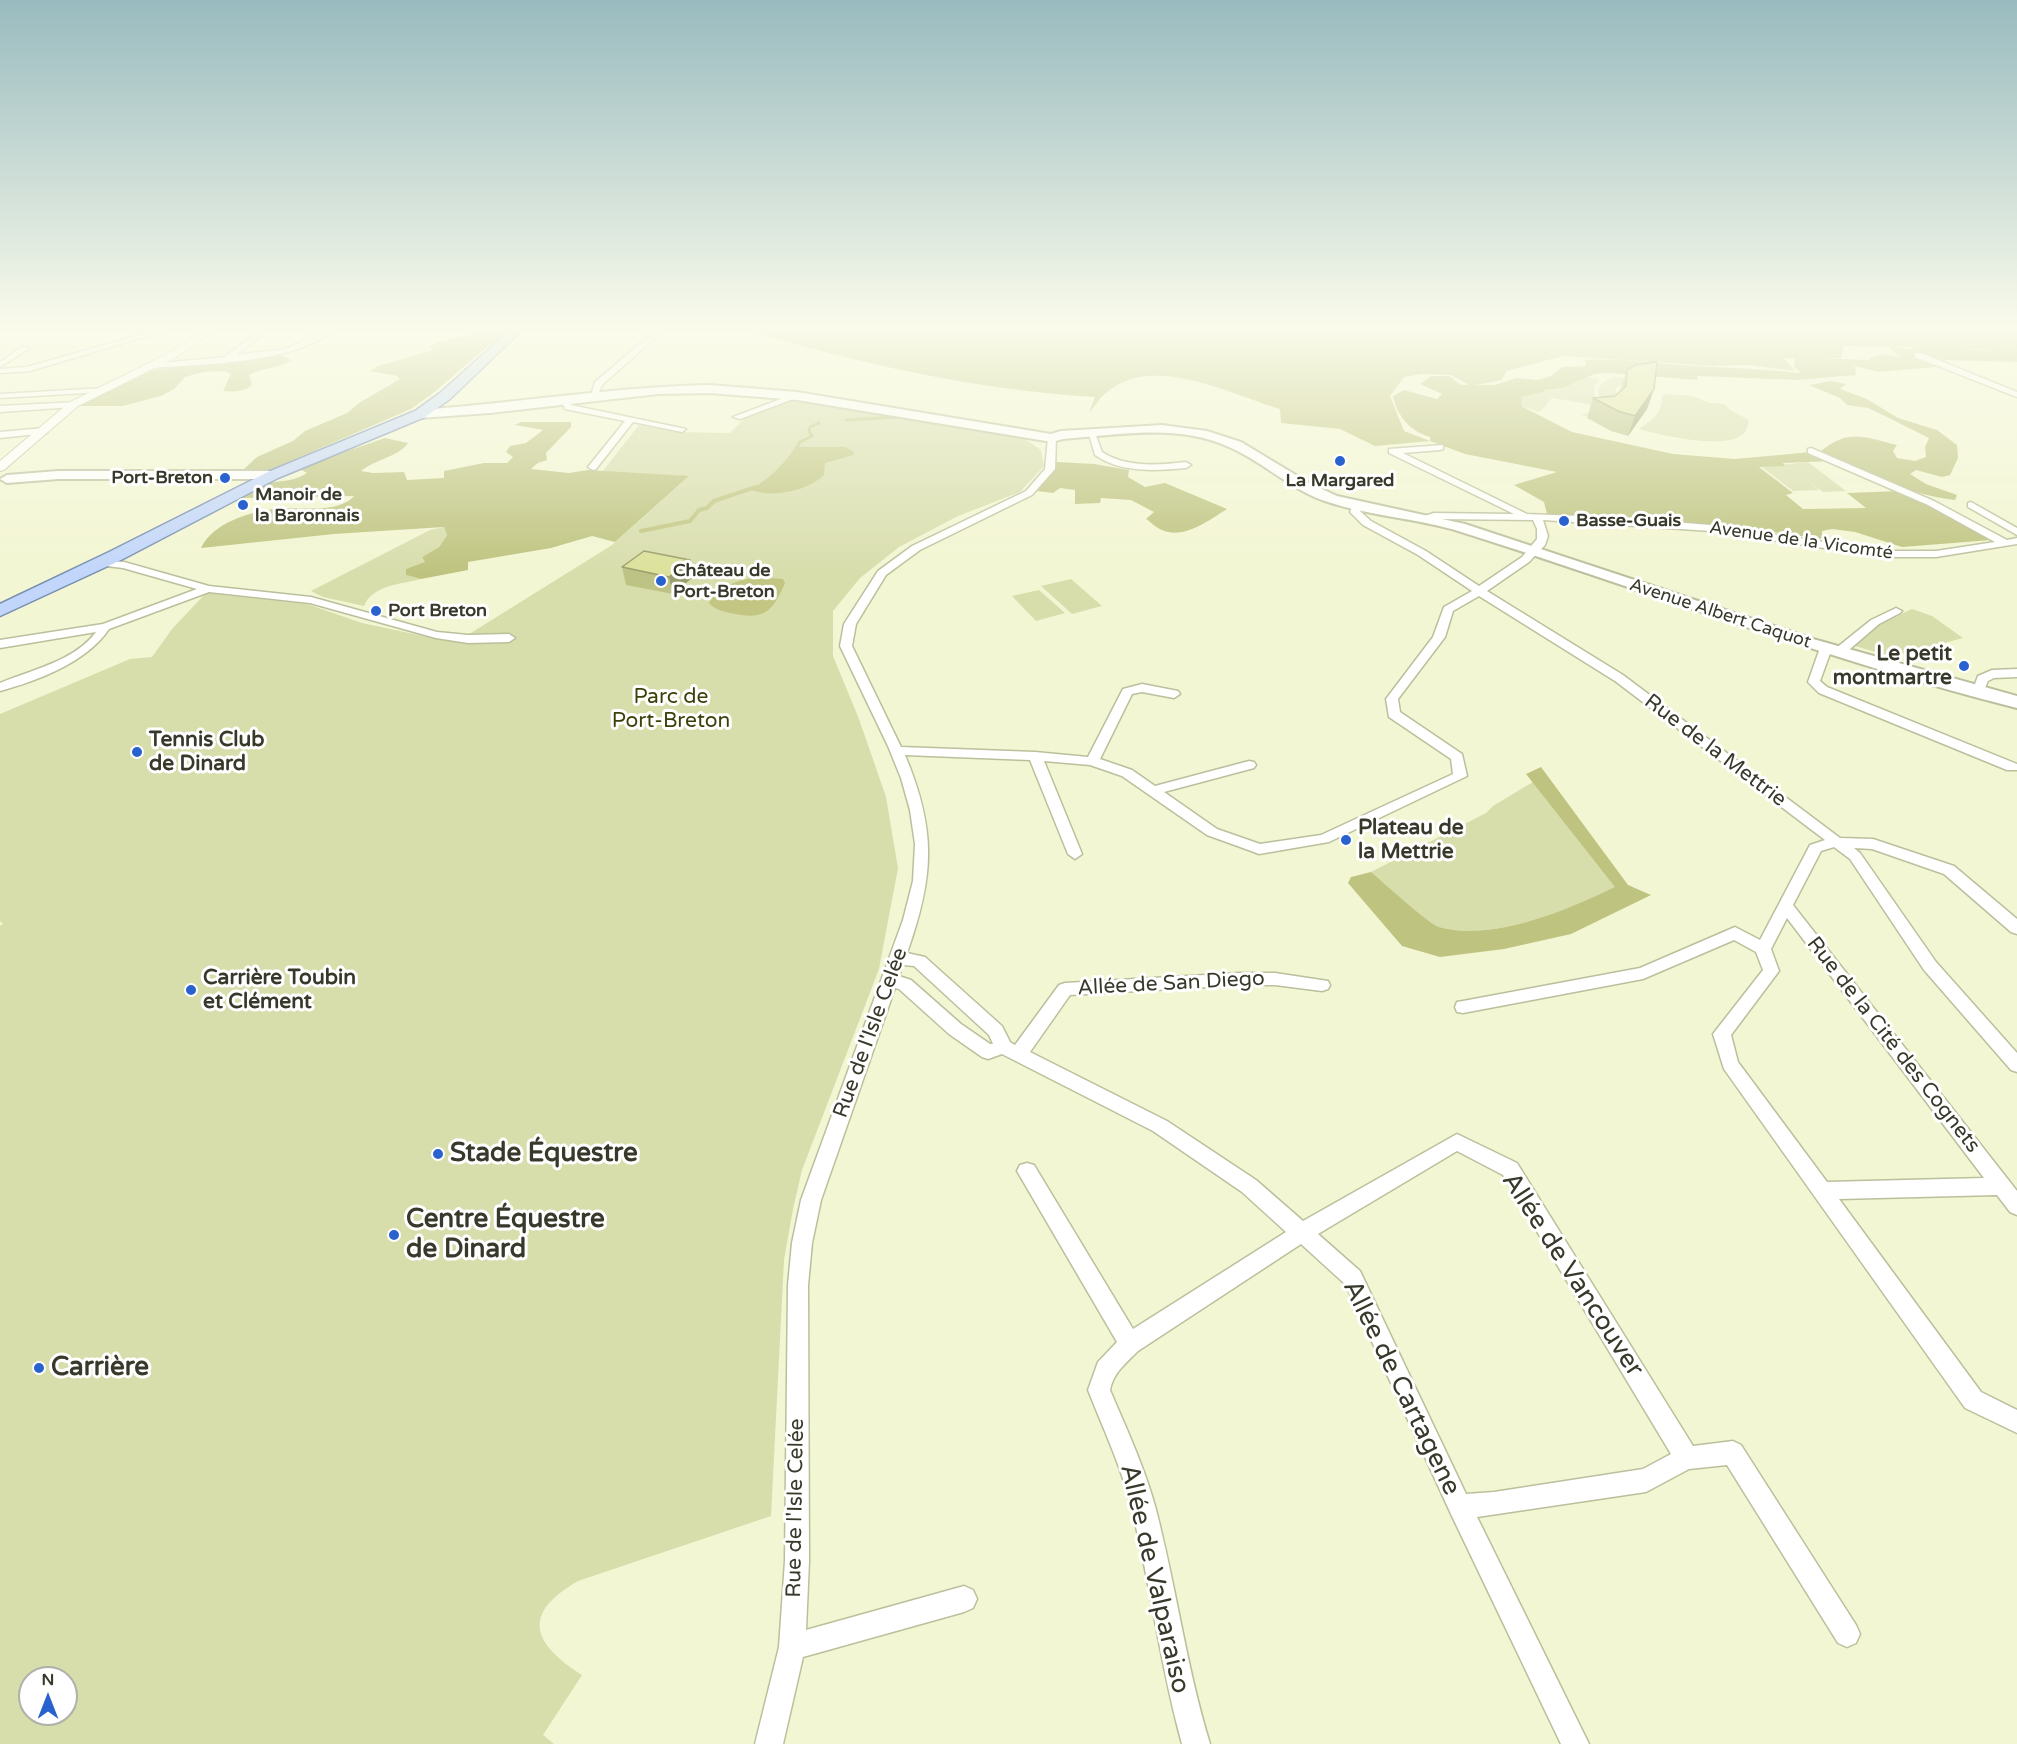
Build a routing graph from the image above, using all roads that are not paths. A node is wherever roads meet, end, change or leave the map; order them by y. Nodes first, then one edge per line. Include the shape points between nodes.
1 (66, 411) edge
2 (424, 411) edge
3 (452, 411) edge
4 (591, 411) edge
5 (753, 411) edge
6 (890, 411) edge
7 (420, 414) junction
8 (737, 417) dead end
9 (631, 419) junction
10 (682, 429) dead end
11 (44, 431) junction
12 (1091, 433) junction
13 (0, 435) edge
14 (1052, 438) junction
15 (1440, 447) dead end
16 (1811, 451) dead end
17 (1186, 465) dead end
18 (593, 467) dead end
19 (273, 475) junction
20 (2, 476) edge
21 (1971, 505) dead end
22 (1356, 506) junction
23 (1532, 516) junction
24 (1425, 519) junction
25 (2017, 532) edge
26 (2017, 541) edge
27 (2005, 543) junction
28 (1533, 552) junction
29 (114, 561) junction
30 (208, 589) junction
31 (1482, 591) junction
32 (0, 611) edge
33 (1896, 611) dead end
34 (105, 627) junction
35 (509, 638) dead end
36 (0, 645) edge
37 (1832, 650) junction
38 (11, 670) dead end
39 (2017, 673) edge
40 (0, 686) edge
41 (1978, 692) junction
42 (1174, 694) dead end
43 (2017, 702) edge
44 (897, 751) junction
45 (1035, 756) junction
46 (1092, 761) junction
47 (1249, 765) dead end
48 (2012, 767) dead end
49 (1152, 791) junction
50 (1835, 842) junction
51 (1074, 854) dead end
52 (1785, 904) junction
53 (2017, 928) edge
54 (1763, 949) junction
55 (898, 958) junction
56 (890, 980) junction
57 (1322, 985) dead end
58 (1463, 1007) dead end
59 (1011, 1051) junction
60 (2017, 1065) edge
61 (1027, 1171) dead end
62 (2001, 1186) junction
63 (1822, 1191) junction
64 (2017, 1206) edge
65 (1301, 1233) junction
66 (1130, 1344) junction
67 (2017, 1422) edge
68 (1687, 1458) junction
69 (1459, 1506) junction
70 (964, 1599) dead end
71 (1847, 1634) dead end
72 (792, 1647) junction
73 (769, 1744) edge
74 (1196, 1744) edge
75 (1575, 1744) edge

1 - 11 street
2 - 7 main road
3 - 7 main road, Avenue de la Vicomté
4 - 9 street
5 - 8 street
6 - 14 main road, Avenue de la Vicomté
7 - 19 main road
9 - 10 street
9 - 18 street
11 - 13 street
11 - 20 street
12 - 14 main road, Avenue de la Vicomté
12 - 17 street via 1098,453 1111,461 1158,468
12 - 22 main road, Avenue de la Vicomté via 1166,430 1222,439 1312,491
14 - 44 street, Rue de l'Isle Celée via 1050,469 1029,493 916,548 893,564 874,582 850,624 846,646
15 - 23 street via 1392,451
16 - 27 street via 1931,503
19 - 20 main road
19 - 29 main road
21 - 25 street
22 - 24 main road, Avenue de la Vicomté
22 - 31 street, Rue de la Mettrie via 1354,512 1367,523
23 - 24 street, Avenue de la Vicomté
23 - 27 street, Avenue de la Vicomté via 1714,528 1842,549 1909,555
23 - 28 street via 1543,531 1541,543
24 - 28 main road, Avenue Albert Caquot
26 - 27 street, Avenue de la Vicomté
28 - 31 street
28 - 37 main road, Avenue Albert Caquot
29 - 30 street
29 - 32 main road
30 - 34 street
30 - 35 street via 311,600 436,634 468,639
31 - 49 street via 1448,609 1439,637 1392,699 1394,714 1457,757 1460,776 1324,839 1259,849 1212,832
31 - 50 street, Rue de la Mettrie via 1619,678
33 - 37 street
34 - 36 street
34 - 40 street via 90,647 73,657
37 - 41 main road, Avenue Albert Caquot
37 - 48 street via 1814,682 1824,690
38 - 40 street
39 - 41 street via 1992,674 1982,679
41 - 43 main road, Avenue Albert Caquot
42 - 46 street via 1142,688 1127,692
44 - 45 street
44 - 55 street, Rue de l'Isle Celée via 912,785 923,848 919,897
45 - 46 street
45 - 51 street
46 - 49 street via 1127,773
47 - 49 street
50 - 52 street via 1815,848
50 - 53 street via 1873,844 1949,870
50 - 60 street, Rue de la Mettrie via 1855,856 1930,966
52 - 54 street
52 - 62 street, Rue de la Cité des Cognets
54 - 58 street via 1735,933 1643,973
54 - 63 street via 1771,971 1722,1034 1730,1064
55 - 56 street, Rue de l'Isle Celée
55 - 59 street, Allée de Cartagene via 919,961 996,1031
56 - 59 street, Allée de Cartagene via 905,984 988,1052
56 - 72 street, Rue de l'Isle Celée via 811,1200 802,1243
57 - 59 street, Allée de San Diego via 1240,979 1065,989
59 - 65 street, Allée de Cartagene via 1160,1126 1249,1186
61 - 66 street
62 - 63 street, Rue de la Cité des Cognets
62 - 64 street, Rue de la Cité des Cognets
63 - 67 street via 1973,1400
65 - 66 street, Allée de Valparaiso
65 - 68 street, Allée de Vancouver via 1457,1142 1510,1169
65 - 69 street, Allée de Cartagene via 1353,1278
66 - 74 street, Allée de Valparaiso via 1108,1365 1099,1390 1142,1503 1184,1708
68 - 69 street via 1646,1480
68 - 71 street via 1733,1453
69 - 75 street, Allée de Cartagene
70 - 72 street
72 - 73 street, Rue de l'Isle Celée

